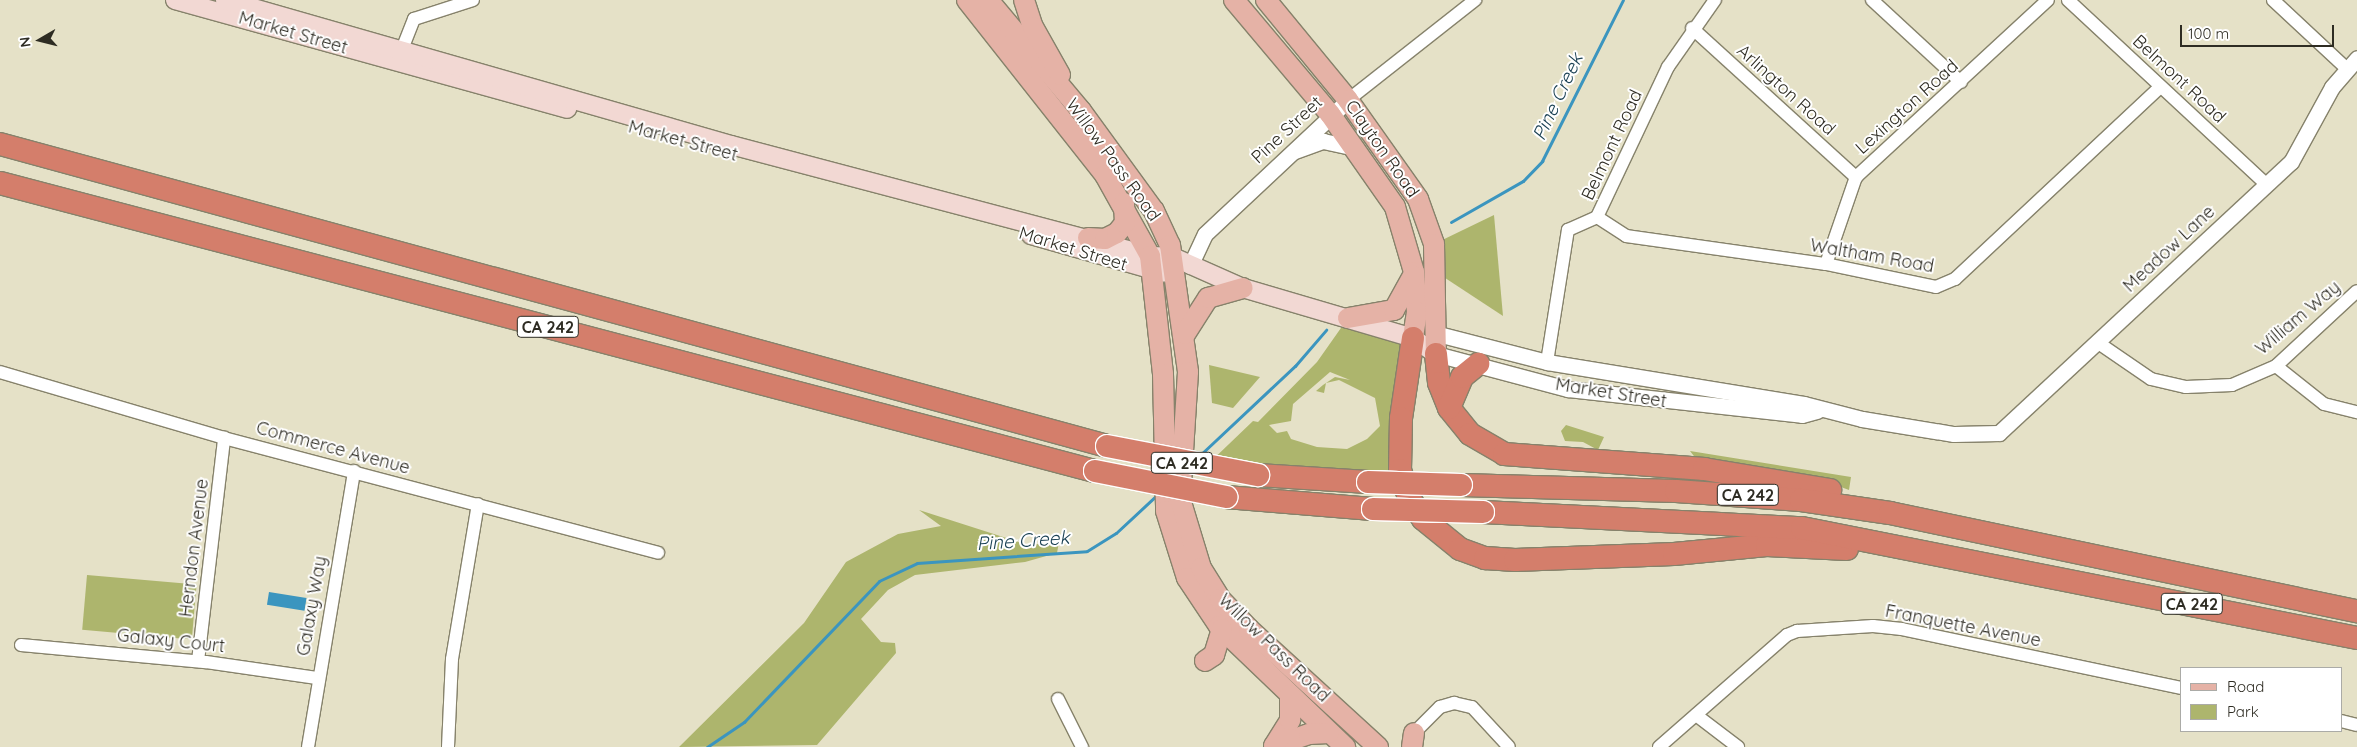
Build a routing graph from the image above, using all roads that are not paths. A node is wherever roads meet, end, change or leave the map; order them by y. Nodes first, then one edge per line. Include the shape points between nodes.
1 (175, 0) edge
2 (225, 0) edge
3 (474, 0) edge
4 (967, 0) edge
5 (1024, 0) edge
6 (1234, 0) edge
7 (1266, 0) edge
8 (1475, 0) edge
9 (1715, 0) edge
10 (1872, 0) edge
11 (2048, 0) edge
12 (2068, 0) edge
13 (2273, 0) edge
14 (988, 5) edge
15 (250, 9) edge
16 (1692, 28) junction
17 (400, 55) junction
18 (2352, 63) edge
19 (1961, 82) junction
20 (2160, 87) junction
21 (1348, 100) junction
22 (1081, 112) junction
23 (1330, 114) junction
24 (0, 144) edge
25 (1356, 148) junction
26 (1289, 153) junction
27 (1856, 177) junction
28 (0, 183) edge
29 (2266, 184) junction
30 (928, 196) junction
31 (1124, 201) junction
32 (1597, 217) junction
33 (975, 220) junction
34 (1022, 220) junction
35 (1088, 238) junction
36 (1826, 264) junction
37 (1151, 265) junction
38 (1180, 266) junction
39 (1414, 272) junction
40 (1243, 288) junction
41 (2357, 291) edge
42 (1348, 318) junction
43 (1184, 335) junction
44 (1413, 338) junction
45 (2097, 342) junction
46 (1437, 344) junction
47 (1547, 362) junction
48 (1478, 364) junction
49 (2276, 366) junction
50 (0, 372) edge
51 (1449, 408) junction
52 (1817, 411) junction
53 (2357, 412) edge
54 (1975, 436) joint
55 (224, 438) junction
56 (354, 471) junction
57 (1172, 480) junction
58 (478, 504) junction
59 (2032, 543) junction
60 (658, 553) dead end
61 (2028, 570) junction
62 (2357, 611) edge
63 (1222, 629) junction
64 (2357, 638) edge
65 (21, 645) dead end
66 (1205, 661) dead end
67 (198, 662) junction
68 (317, 678) junction
69 (2180, 688) edge
70 (1290, 695) junction
71 (1058, 699) dead end
72 (1696, 715) junction
73 (2342, 721) edge
74 (2357, 725) edge
75 (1329, 733) junction
76 (1413, 740) edge
77 (1274, 746) edge
78 (308, 747) edge
79 (448, 747) edge
80 (1082, 747) edge
81 (1270, 747) edge
82 (1345, 747) edge
83 (1378, 747) edge
84 (1509, 747) edge
85 (1659, 747) edge
86 (1738, 747) edge

1 - 15 main road, Market Street
2 - 15 main road, Market Street
3 - 17 street via 414,19
4 - 14 main road, Willow Pass Road
5 - 22 main road via 1033,27
6 - 23 main road, Clayton Road
7 - 21 main road, Clayton Road
8 - 21 street, Pine Street
9 - 16 street, Belmont Road
10 - 19 street
11 - 19 street, Lexington Road
12 - 20 street, Belmont Road
13 - 18 street
14 - 22 main road, Willow Pass Road
14 - 31 main road, Willow Pass Road
15 - 17 main road, Market Street
16 - 27 street, Arlington Road
16 - 32 street, Belmont Road via 1668,67
17 - 30 main road, Market Street
17 - 33 main road, Market Street
18 - 29 street, Meadow Lane via 2301,149
19 - 27 street, Lexington Road
20 - 29 street, Belmont Road
20 - 36 street, Waltham Road via 1955,279 1936,286
21 - 23 street, Pine Street
21 - 46 main road, Clayton Road via 1418,199 1434,244
22 - 38 main road, Willow Pass Road via 1154,211
23 - 25 main road, Clayton Road
23 - 26 street, Pine Street
24 - 59 highway, CA 242, bridge via 1107,446 1258,474 1368,482 1676,491 1801,500
25 - 26 street via 1324,141
25 - 39 main road, Clayton Road via 1398,214
26 - 38 street, Pine Street via 1205,234
27 - 36 street, Lexington Road
28 - 61 highway, CA 242, bridge via 1095,471 1226,496 1373,509 1802,528
29 - 45 street, Meadow Lane
30 - 33 main road via 968,211
30 - 34 main road, Market Street
31 - 35 main road via 1125,223 1117,233 1105,239
31 - 37 main road, Willow Pass Road
32 - 36 street, Waltham Road via 1626,236
32 - 47 street, Belmont Road via 1568,230
33 - 34 main road via 982,216
33 - 37 main road, Market Street
34 - 35 main road, Market Street
35 - 37 main road, Market Street
37 - 38 main road, Market Street
37 - 57 main road, Willow Pass Road
38 - 40 main road, Market Street
38 - 43 main road, Willow Pass Road
39 - 42 main road via 1410,289 1394,310
39 - 44 main road, Clayton Road
40 - 42 main road, Market Street
40 - 43 main road via 1208,298
41 - 49 street, William Way
42 - 44 main road, Market Street
43 - 57 main road, Willow Pass Road via 1188,379
44 - 46 main road, Market Street
44 - 61 highway via 1401,418 1400,470 1409,498 1424,519 1460,549 1485,558 1515,560 1804,545
45 - 49 street, William Way via 2151,379 2186,388 2232,384
45 - 54 street, Meadow Lane via 1999,433
46 - 47 street, Market Street
46 - 48 street, Market Street
46 - 51 highway via 1439,384
47 - 52 street, Market Street via 1804,404
48 - 51 highway via 1462,377
48 - 52 street, Market Street via 1568,389 1802,415
49 - 53 street via 2324,404
50 - 55 street, Commerce Avenue
51 - 59 highway via 1470,434 1504,454 1753,476 1821,488
52 - 54 street, Market Street
55 - 56 street, Commerce Avenue
55 - 67 street, Herndon Avenue
56 - 58 street, Commerce Avenue
56 - 68 street, Galaxy Way
57 - 63 main road, Willow Pass Road via 1174,543 1187,578
57 - 83 main road, Willow Pass Road via 1188,533 1220,599
58 - 60 street, Commerce Avenue
58 - 79 street via 452,659
59 - 62 highway, CA 242
61 - 64 highway, CA 242
63 - 66 main road via 1214,655
63 - 70 main road, Willow Pass Road
65 - 67 street, Galaxy Court
67 - 68 street, Galaxy Court
68 - 78 street, Galaxy Way
69 - 72 street, Franquette Avenue via 1873,626 1791,632
70 - 75 main road, Willow Pass Road
70 - 77 main road via 1290,720
71 - 80 street
72 - 85 street, Franquette Avenue
72 - 86 street
73 - 74 street
75 - 77 main road via 1309,734
75 - 82 main road, Willow Pass Road
76 - 84 street via 1440,707 1454,703 1472,707
77 - 81 street

